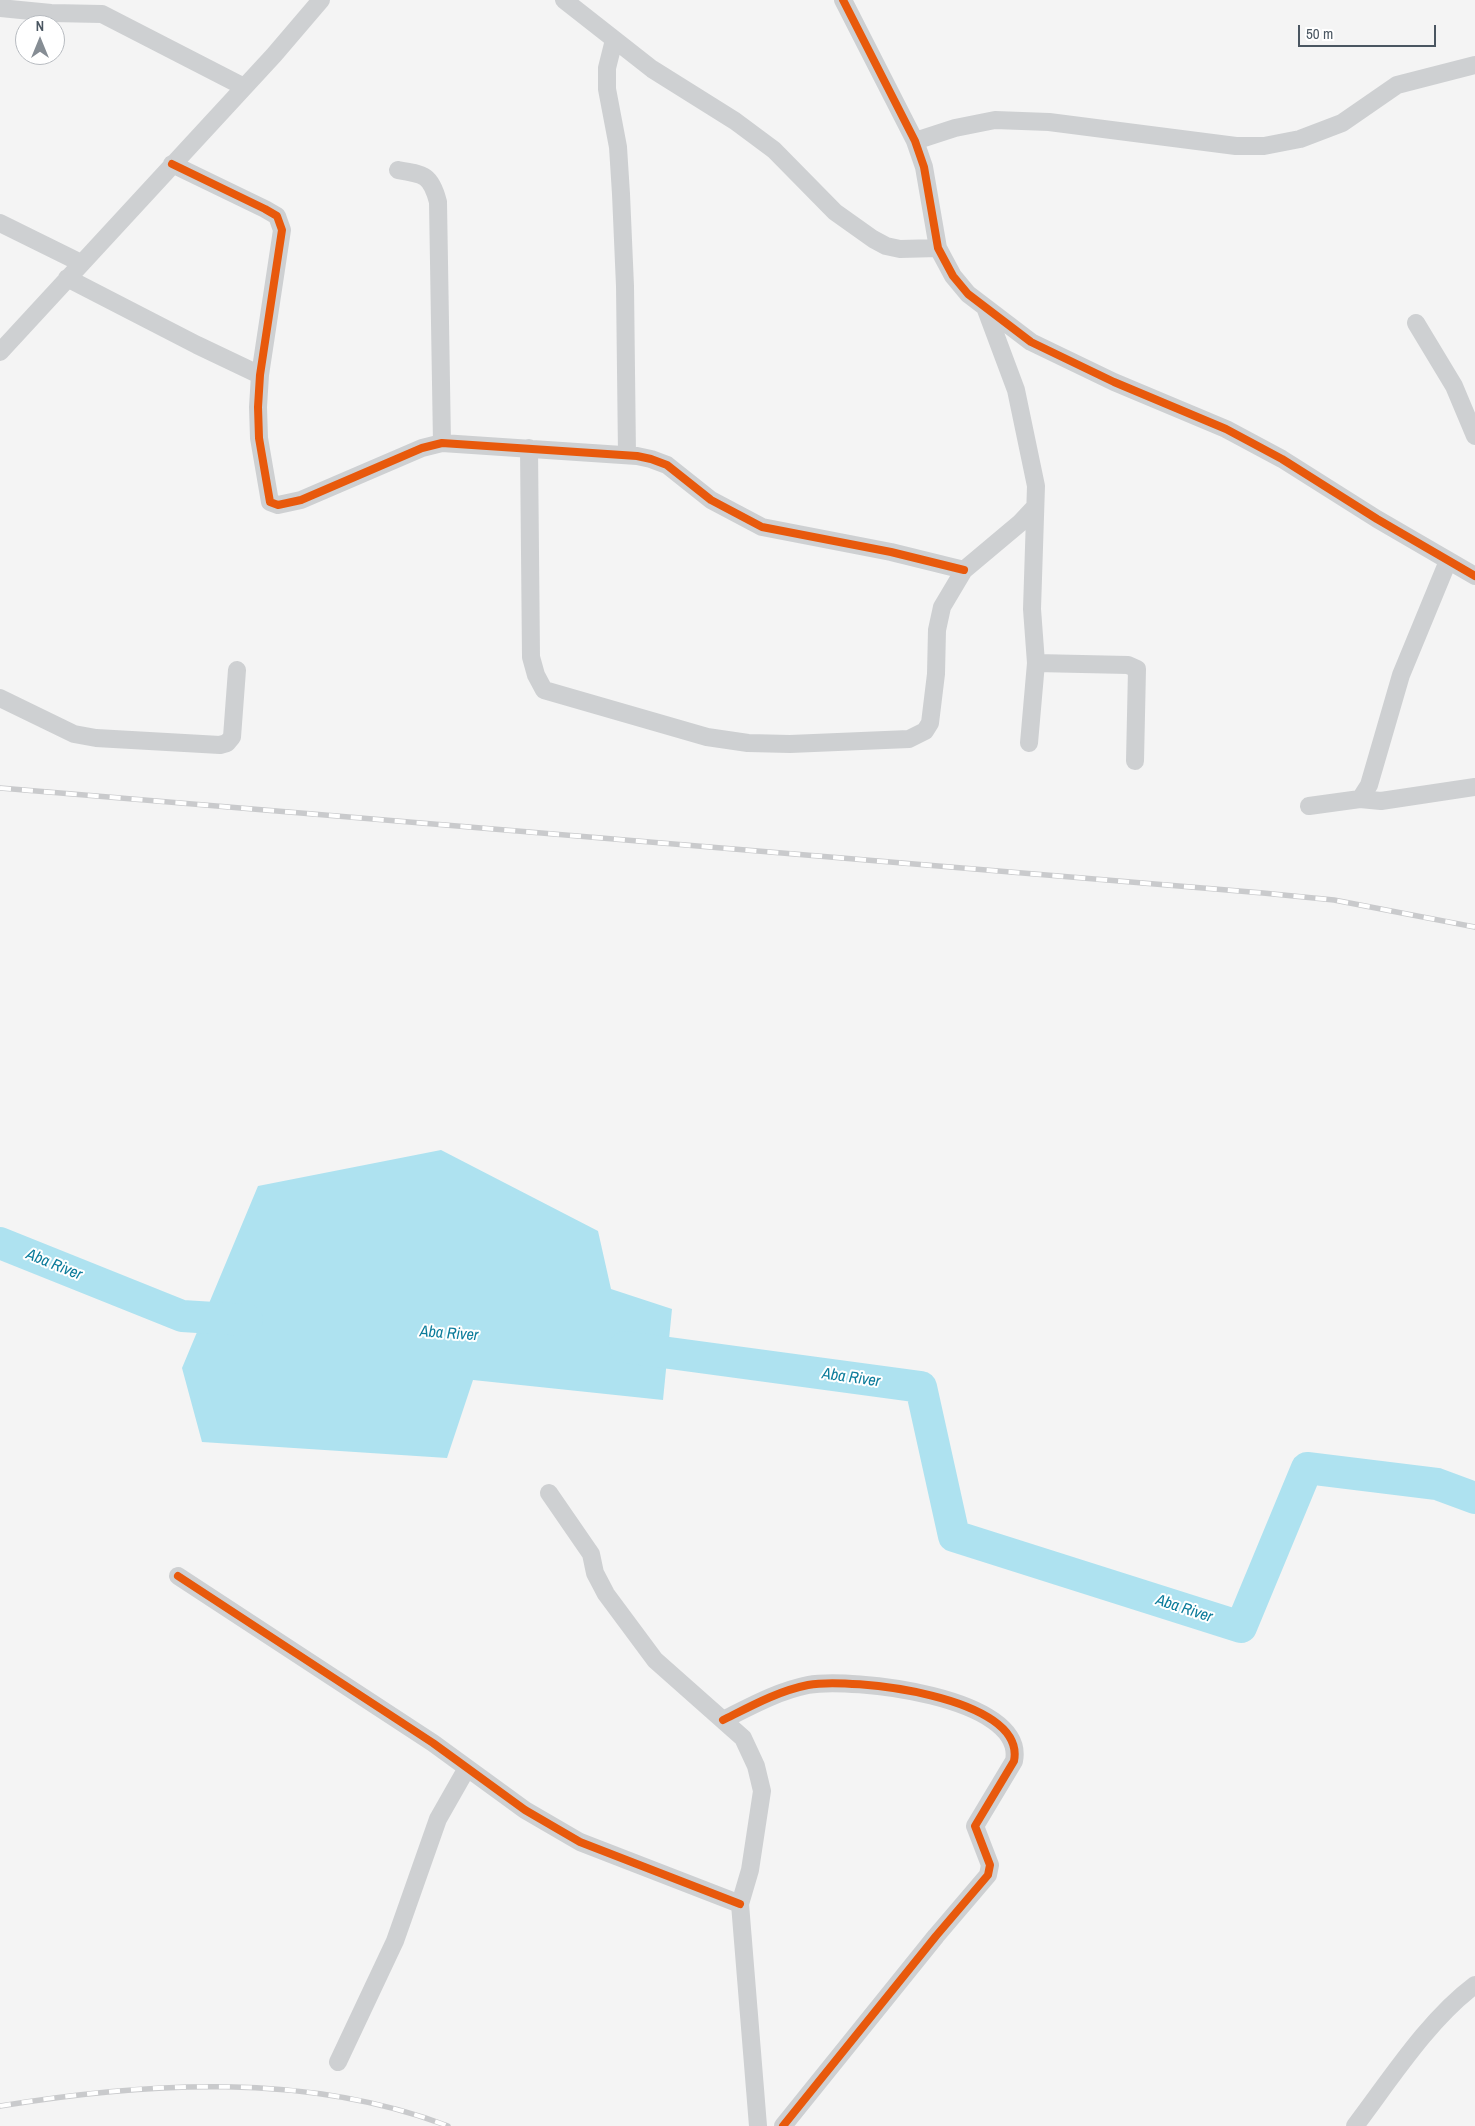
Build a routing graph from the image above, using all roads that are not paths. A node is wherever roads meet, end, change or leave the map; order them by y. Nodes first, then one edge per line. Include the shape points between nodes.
1 (321, 0) edge
2 (564, 0) edge
3 (843, 0) edge
4 (0, 8) edge
5 (614, 40) junction
6 (1475, 65) edge
7 (244, 87) junction
8 (915, 141) junction
9 (172, 164) junction
10 (398, 170) dead end
11 (0, 223) edge
12 (938, 248) junction
13 (81, 263) junction
14 (67, 278) junction
15 (985, 307) junction
16 (1416, 323) dead end
17 (1017, 332) junction
18 (0, 352) edge
19 (1008, 371) junction
20 (260, 375) junction
21 (1475, 436) edge
22 (442, 443) junction
23 (529, 448) junction
24 (627, 456) junction
25 (1035, 507) junction
26 (1448, 560) junction
27 (964, 570) junction
28 (1473, 571) edge
29 (1036, 663) junction
30 (237, 670) dead end
31 (0, 698) edge
32 (1029, 743) dead end
33 (1135, 761) dead end
34 (1475, 787) edge
35 (1360, 799) junction
36 (1309, 806) dead end
37 (548, 1493) dead end
38 (178, 1576) dead end
39 (723, 1720) junction
40 (467, 1768) junction
41 (740, 1904) junction
42 (1475, 1985) edge
43 (338, 2062) dead end
44 (758, 2126) edge
45 (784, 2126) edge
46 (1354, 2126) edge

1 - 7 street
2 - 5 street
3 - 8 street
4 - 7 street via 102,14
5 - 12 street via 774,150 835,212 872,240 900,249
5 - 24 street via 607,68 607,89 618,147 621,194
6 - 8 street via 1397,85 1342,123 1300,139 1264,146 1236,146 1050,122 995,120
7 - 9 street
8 - 12 street via 924,167
9 - 13 street
9 - 20 street via 277,216 282,230
10 - 22 street via 428,178 438,202
11 - 13 street
12 - 15 street via 953,276
13 - 14 street
14 - 18 street
14 - 20 street
15 - 17 street
15 - 19 street
16 - 21 street via 1454,386
17 - 19 street
17 - 26 street via 1114,382 1226,429 1282,459
19 - 25 street via 1016,390 1032,463
20 - 22 street via 259,438 270,502 278,505 301,500 422,448
22 - 23 street
23 - 24 street
23 - 27 street via 531,657 544,690 707,737 748,743 790,744 917,737 930,723 938,618
24 - 27 street via 652,459 667,466 712,500 762,527
25 - 27 street
25 - 29 street via 1032,608
26 - 28 street
26 - 35 street via 1401,675 1369,785
29 - 32 street
29 - 33 street via 1128,665 1137,669
30 - 31 street via 232,737 220,745 74,734
34 - 35 street via 1381,801
35 - 36 street
37 - 39 street via 590,1554 595,1574 606,1594 654,1660
38 - 40 street
39 - 41 street via 743,1738 756,1766 762,1791 750,1870
39 - 45 street via 770,1696 807,1686 836,1682 869,1684 932,1695 966,1708 1000,1725 1016,1750 1014,1761 975,1826 990,1865 988,1875
40 - 41 street via 525,1810 580,1842
40 - 43 street via 438,1819 395,1941
41 - 44 street
42 - 46 street via 1426,2034

